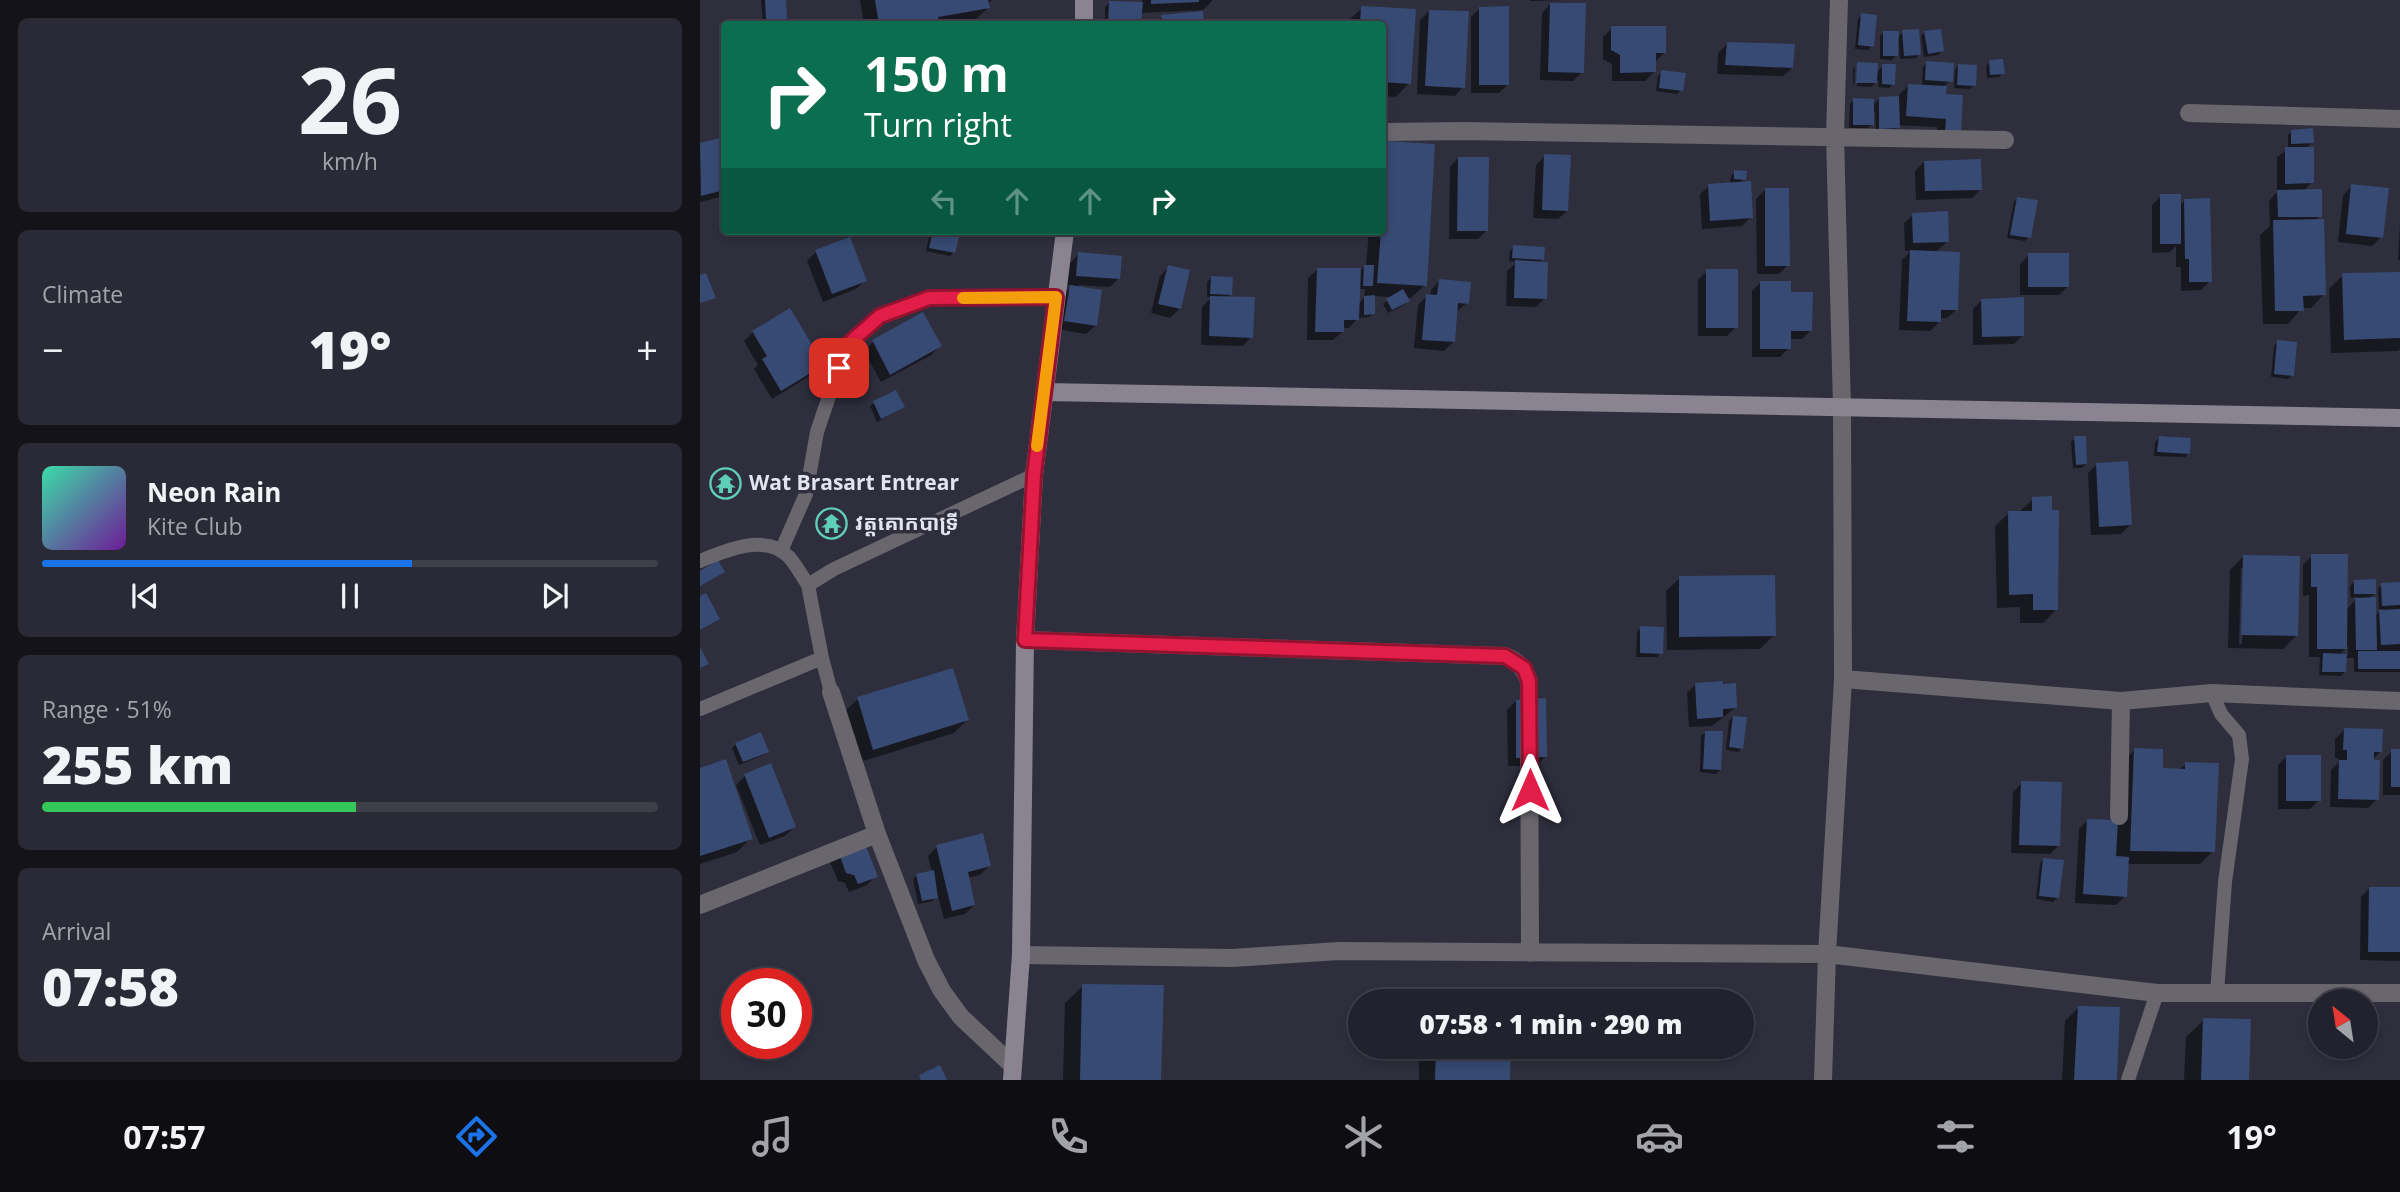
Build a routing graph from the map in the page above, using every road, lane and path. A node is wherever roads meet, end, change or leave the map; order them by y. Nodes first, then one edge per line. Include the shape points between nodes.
1 (1084, 0) edge
2 (1839, 0) edge
3 (1084, 21) edge
4 (2189, 113) dead end
5 (2400, 119) edge
6 (1386, 132) edge
7 (1835, 136) junction
8 (2006, 141) dead end
9 (1064, 235) edge
10 (1056, 297) junction
11 (1045, 392) junction
12 (1842, 408) junction
13 (2400, 418) edge
14 (1034, 475) junction
15 (781, 551) junction
16 (700, 561) edge
17 (808, 585) junction
18 (1025, 640) junction
19 (822, 658) junction
20 (1843, 678) junction
21 (831, 692) joint
22 (2212, 694) junction
23 (2120, 701) junction
24 (2400, 701) edge
25 (700, 709) edge
26 (2119, 816) dead end
27 (877, 834) junction
28 (700, 905) edge
29 (1530, 953) junction
30 (1827, 954) junction
31 (1021, 955) junction
32 (2157, 993) junction
33 (2217, 993) junction
34 (2400, 993) edge
35 (1012, 1072) edge
36 (1823, 1080) edge
37 (2128, 1080) edge

1 - 3 street
2 - 7 street
4 - 5 street
6 - 7 street
7 - 8 street
7 - 12 street
9 - 10 street
10 - 11 street
10 - 15 lane via 929,298 880,316 846,346 817,432 806,494
11 - 12 street
11 - 14 street
12 - 13 street
12 - 20 street
14 - 17 lane
14 - 18 street
15 - 16 lane via 758,544
15 - 17 lane
17 - 19 lane
18 - 29 street via 1505,656 1515,660 1529,681
18 - 31 street
19 - 21 lane
19 - 25 lane
20 - 23 street
20 - 30 street
21 - 27 street
22 - 23 street
22 - 24 street
22 - 33 lane via 2239,735 2242,759 2225,882
23 - 26 street
27 - 28 street
27 - 35 street via 942,991
29 - 30 street
29 - 31 street
30 - 32 street
30 - 36 street
31 - 35 street
32 - 33 street
32 - 37 lane
33 - 34 street

